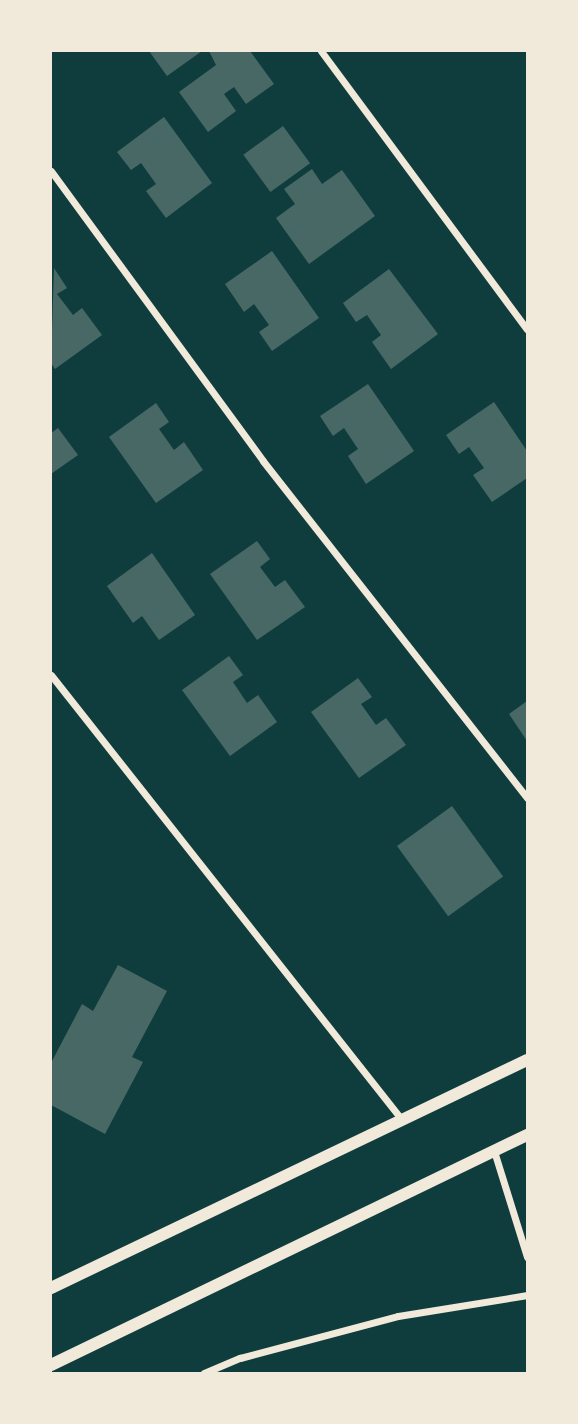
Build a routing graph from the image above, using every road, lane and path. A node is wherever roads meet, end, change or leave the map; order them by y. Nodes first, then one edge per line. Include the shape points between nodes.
1 (321, 51) edge
2 (51, 171) edge
3 (527, 329) edge
4 (51, 675) edge
5 (527, 798) edge
6 (527, 1060) edge
7 (402, 1120) junction
8 (527, 1135) edge
9 (494, 1151) junction
10 (527, 1256) edge
11 (51, 1288) edge
12 (527, 1294) edge
13 (51, 1365) edge
14 (204, 1373) edge

1 - 3 street
2 - 5 street via 263,461
4 - 7 street
6 - 7 street
7 - 11 street
8 - 9 street
9 - 10 street
9 - 13 street
12 - 14 street via 386,1319 240,1358

